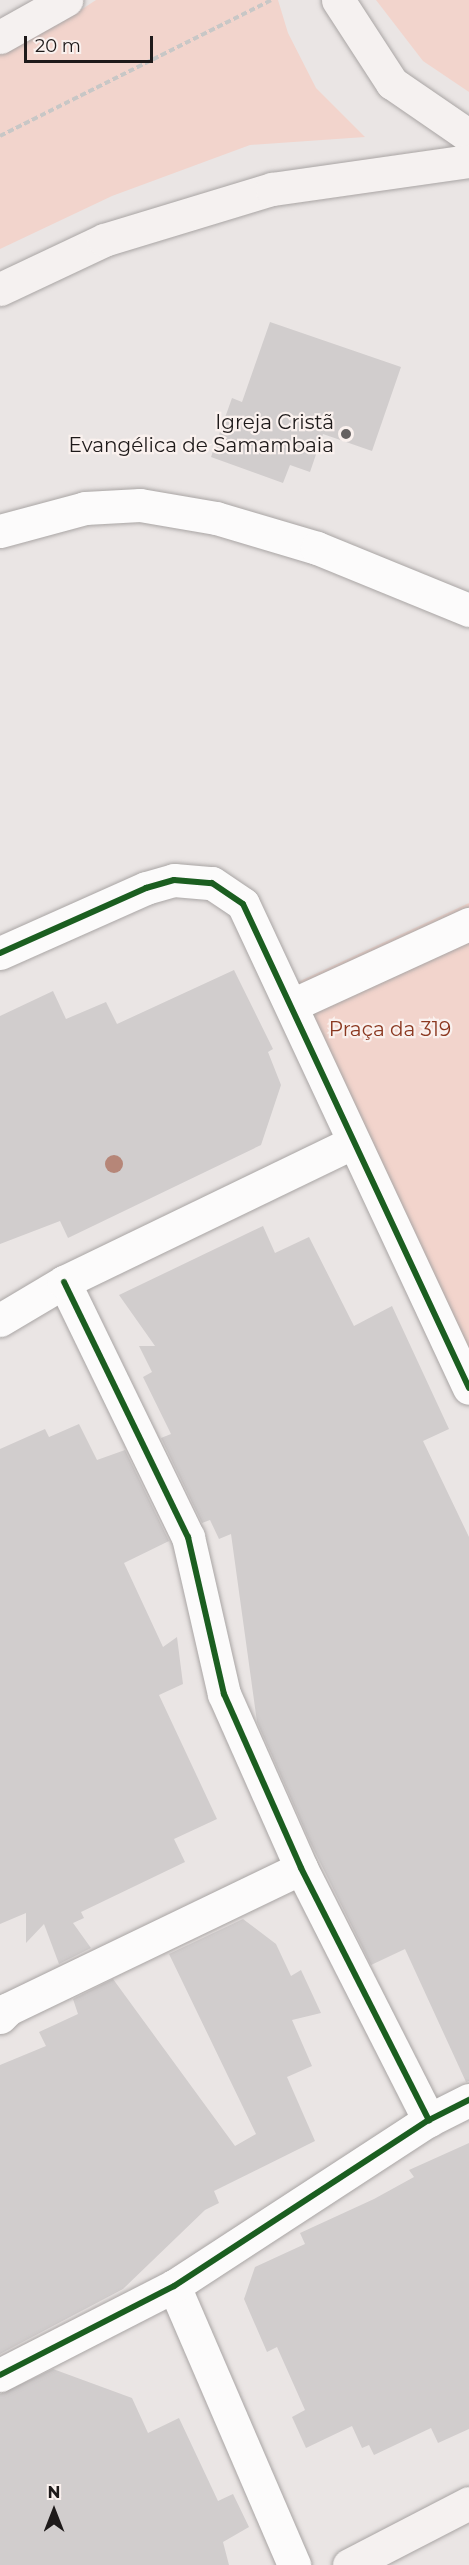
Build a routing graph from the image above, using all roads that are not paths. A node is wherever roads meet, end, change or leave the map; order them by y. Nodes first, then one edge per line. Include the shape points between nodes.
1 (66, 0) edge
2 (338, 0) edge
3 (0, 37) edge
4 (469, 136) edge
5 (469, 161) edge
6 (0, 289) edge
7 (0, 531) edge
8 (469, 610) edge
9 (469, 924) edge
10 (0, 953) edge
11 (292, 1005) junction
12 (352, 1143) junction
13 (64, 1282) junction
14 (0, 1320) edge
15 (469, 1388) edge
16 (301, 1868) junction
17 (3, 2006) edge
18 (469, 2100) edge
19 (429, 2120) junction
20 (174, 2286) junction
21 (0, 2375) edge
22 (469, 2503) edge
23 (294, 2565) edge
24 (349, 2565) edge

1 - 3 street
2 - 4 street via 392,83
5 - 6 street via 272,189 104,240
7 - 8 street via 85,508 140,506 216,518 317,548
9 - 11 street
10 - 11 street via 146,888 174,880 212,883 243,904
11 - 12 street
12 - 13 street
12 - 15 street
13 - 14 street
13 - 16 street via 188,1537 224,1694
16 - 17 street
16 - 19 street
18 - 19 street
19 - 20 street
20 - 21 street
20 - 23 street
22 - 24 street

